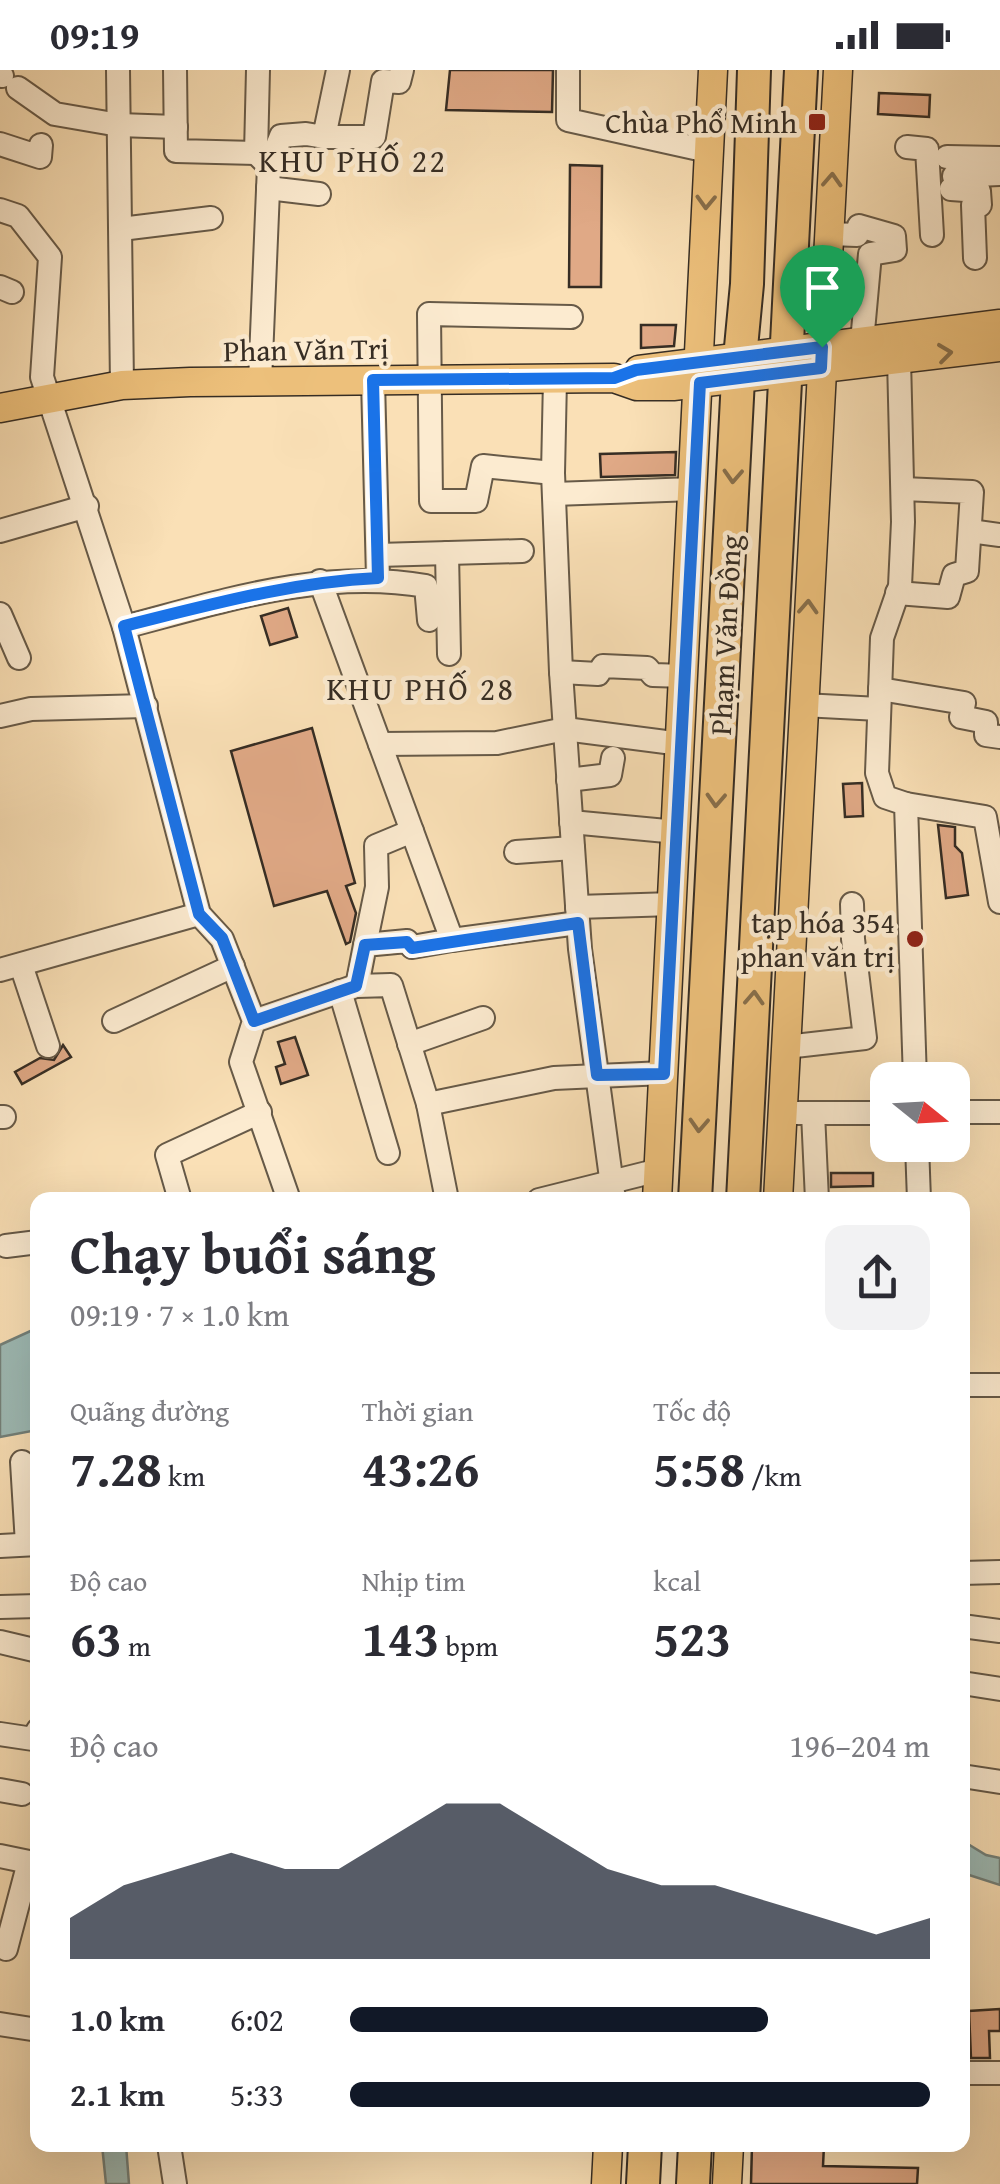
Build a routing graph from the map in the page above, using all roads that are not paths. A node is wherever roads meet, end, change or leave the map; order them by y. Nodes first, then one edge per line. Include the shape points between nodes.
1 (118, 70) edge
2 (175, 70) edge
3 (258, 70) edge
4 (338, 70) edge
5 (402, 70) edge
6 (568, 70) edge
7 (713, 70) edge
8 (754, 70) edge
9 (801, 70) edge
10 (838, 70) edge
11 (7, 80) edge
12 (119, 125) junction
13 (176, 127) junction
14 (324, 137) junction
15 (0, 144) edge
16 (41, 145) dead end
17 (907, 148) dead end
18 (708, 151) junction
19 (946, 156) dead end
20 (1000, 158) edge
21 (264, 169) junction
22 (1000, 174) edge
23 (942, 189) junction
24 (319, 194) dead end
25 (0, 210) edge
26 (211, 218) dead end
27 (121, 229) junction
28 (829, 234) junction
29 (932, 235) dead end
30 (975, 258) dead end
31 (571, 317) dead end
32 (1000, 324) edge
33 (862, 342) junction
34 (1000, 346) edge
35 (822, 358) junction
36 (899, 359) junction
37 (786, 362) junction
38 (739, 368) junction
39 (700, 373) junction
40 (555, 379) junction
41 (373, 380) junction
42 (429, 380) junction
43 (260, 382) junction
44 (122, 386) junction
45 (50, 401) junction
46 (0, 408) edge
47 (554, 483) junction
48 (694, 489) junction
49 (903, 490) junction
50 (86, 506) junction
51 (970, 531) junction
52 (0, 532) edge
53 (1000, 535) edge
54 (522, 551) dead end
55 (447, 553) junction
56 (378, 566) junction
57 (320, 581) junction
58 (898, 594) junction
59 (0, 614) edge
60 (429, 620) dead end
61 (124, 626) junction
62 (772, 651) junction
63 (806, 652) junction
64 (450, 654) dead end
65 (19, 658) dead end
66 (561, 672) junction
67 (685, 676) junction
68 (879, 699) junction
69 (803, 705) junction
70 (146, 706) junction
71 (0, 716) edge
72 (565, 729) junction
73 (1000, 738) edge
74 (380, 744) junction
75 (681, 744) junction
76 (613, 758) dead end
77 (568, 780) junction
78 (906, 804) junction
79 (993, 817) edge
80 (571, 822) junction
81 (412, 830) junction
82 (677, 832) junction
83 (573, 848) junction
84 (516, 852) dead end
85 (1000, 902) edge
86 (673, 904) junction
87 (852, 904) dead end
88 (199, 914) junction
89 (577, 915) junction
90 (452, 940) junction
91 (365, 945) junction
92 (232, 966) junction
93 (11, 968) edge
94 (348, 988) junction
95 (483, 1018) dead end
96 (114, 1021) dead end
97 (254, 1021) junction
98 (410, 1044) junction
99 (48, 1046) dead end
100 (786, 1048) junction
101 (915, 1062) edge
102 (664, 1074) junction
103 (597, 1075) junction
104 (428, 1104) junction
105 (1000, 1111) edge
106 (260, 1112) junction
107 (870, 1112) edge
108 (970, 1112) edge
109 (782, 1113) junction
110 (814, 1113) junction
111 (1000, 1127) edge
112 (388, 1153) dead end
113 (918, 1162) edge
114 (659, 1170) junction
115 (612, 1190) edge
116 (178, 1192) edge
117 (286, 1192) edge
118 (445, 1192) edge
119 (658, 1192) edge
120 (695, 1192) edge
121 (743, 1192) edge
122 (778, 1192) edge
123 (817, 1192) edge
124 (919, 1192) edge
125 (30, 1243) edge
126 (6, 1246) dead end
127 (1000, 1385) edge
128 (970, 1386) edge
129 (22, 1462) dead end
130 (30, 1528) edge
131 (30, 1544) edge
132 (0, 1546) edge
133 (970, 1572) edge
134 (1000, 1572) edge
135 (30, 1606) edge
136 (0, 1607) edge
137 (970, 1627) edge
138 (1000, 1631) edge
139 (0, 1642) edge
140 (30, 1649) edge
141 (970, 1684) edge
142 (1000, 1689) edge
143 (0, 1734) edge
144 (30, 1739) edge
145 (970, 1777) edge
146 (1000, 1782) edge
147 (0, 1856) edge
148 (6, 1949) dead end
149 (0, 2024) edge
150 (30, 2029) edge
151 (970, 2073) dead end
152 (1000, 2073) edge
153 (171, 2152) edge
154 (608, 2152) edge
155 (645, 2152) edge
156 (695, 2152) edge
157 (729, 2152) edge
158 (175, 2184) edge
159 (606, 2184) edge
160 (643, 2184) edge
161 (693, 2184) edge
162 (727, 2184) edge

1 - 12 street
2 - 13 street
3 - 21 street
4 - 14 street
5 - 14 street via 399,82 383,81 374,137
6 - 18 street via 568,120
7 - 18 main road, Phạm Văn Đồng
8 - 38 highway, Phạm Văn Đồng
9 - 37 highway, Phạm Văn Đồng
28 -> 10 main road
11 - 12 street via 55,114
12 - 13 street
12 - 27 street
13 - 21 street via 176,151
14 - 21 street via 282,136
15 - 16 street via 40,157
17 - 23 street via 926,149
18 -> 39 main road, Phạm Văn Đồng
19 - 20 street
21 - 24 street
21 - 43 street
22 - 23 street via 953,176
23 - 29 street
23 - 30 street via 979,191
25 - 45 street via 18,216 50,257 42,378
26 - 27 street
27 - 44 street
28 - 33 street via 856,236 859,226 894,236 895,250 870,254
28 - 35 main road
31 - 42 street via 429,314
32 - 33 main road, Phan Văn Trị
33 - 35 main road, Phan Văn Trị
36 -> 34 main road, Phan Văn Trị
35 - 36 main road, Phan Văn Trị
35 - 37 main road, Phan Văn Trị
63 -> 35 main road
36 - 49 street
37 - 38 main road, Phan Văn Trị
37 - 62 highway, Phạm Văn Đồng
38 - 39 main road, Phan Văn Trị
38 -> 120 highway, Phạm Văn Đồng
39 - 40 main road, Phan Văn Trị via 637,386 614,378
39 - 48 main road, Phạm Văn Đồng
40 - 42 main road, Phan Văn Trị
40 - 47 street
41 - 42 main road, Phan Văn Trị
41 - 43 main road, Phan Văn Trị
41 - 56 street
42 - 47 street via 431,502 476,501 483,466
43 - 44 main road, Phan Văn Trị
44 - 45 main road, Phan Văn Trị
45 - 46 main road, Phan Văn Trị
45 - 50 street
47 - 48 street
47 - 66 street
48 - 67 main road, Phạm Văn Đồng
49 - 51 street via 972,492
49 - 58 street
50 - 52 street
50 - 61 street
51 - 53 street
51 - 58 street via 967,571 954,576 948,596
54 - 55 street
55 - 56 street
55 - 64 street
56 - 57 street
56 - 60 street via 426,586
57 - 61 street
57 - 74 street
58 - 68 street via 882,638
59 - 65 street
61 - 70 street
62 - 63 main road
121 -> 62 highway, Phạm Văn Đồng
63 - 69 main road
66 - 67 street via 598,674 603,666
66 - 72 street
67 - 75 main road, Phạm Văn Đồng
68 - 69 street
68 - 73 street via 964,703 961,717 986,722 986,735
68 - 78 street via 876,774 885,797
69 - 100 main road
70 - 71 street
70 - 88 street
72 - 74 street via 497,743
72 - 75 street
72 - 77 street
74 - 81 street
75 - 82 main road, Phạm Văn Đồng
76 - 77 street via 610,776
77 - 80 street
78 - 79 street
78 - 101 street
79 - 85 street
80 - 82 street
80 - 83 street
81 - 90 street
81 - 91 street via 376,846
82 - 86 main road, Phạm Văn Đồng
83 - 84 street
83 - 89 street
86 - 89 street
86 - 102 main road, Phạm Văn Đồng
87 - 100 street via 865,1038
88 - 92 street via 222,938
88 - 93 street
89 - 90 street
89 - 103 street
90 - 91 street via 412,948 407,942
91 - 94 street
92 - 96 street
92 - 97 street
93 - 99 street
94 - 97 street
94 - 98 street via 391,985
94 - 112 street
95 - 98 street
97 - 106 street via 241,1062
98 - 104 street
100 - 109 main road
102 - 103 street
102 - 114 main road, Phạm Văn Đồng
103 - 104 street
103 - 115 street
104 - 118 street
105 - 108 street
105 - 111 street
106 - 116 street via 167,1155
106 - 117 street
107 - 110 street
109 - 110 street
109 - 122 main road
110 - 123 street
113 - 124 street
114 - 115 street
114 - 119 main road, Phạm Văn Đồng
125 - 126 street
127 - 128 street
129 - 130 street
131 - 132 street
133 - 134 street
135 - 136 street
137 - 138 street
139 - 140 street
141 - 142 street
143 - 144 street
145 - 146 street
147 - 148 street via 29,1862
149 - 150 street
151 - 152 street
153 - 158 street
154 - 159 main road
155 - 160 highway
156 - 161 highway
157 - 162 main road

